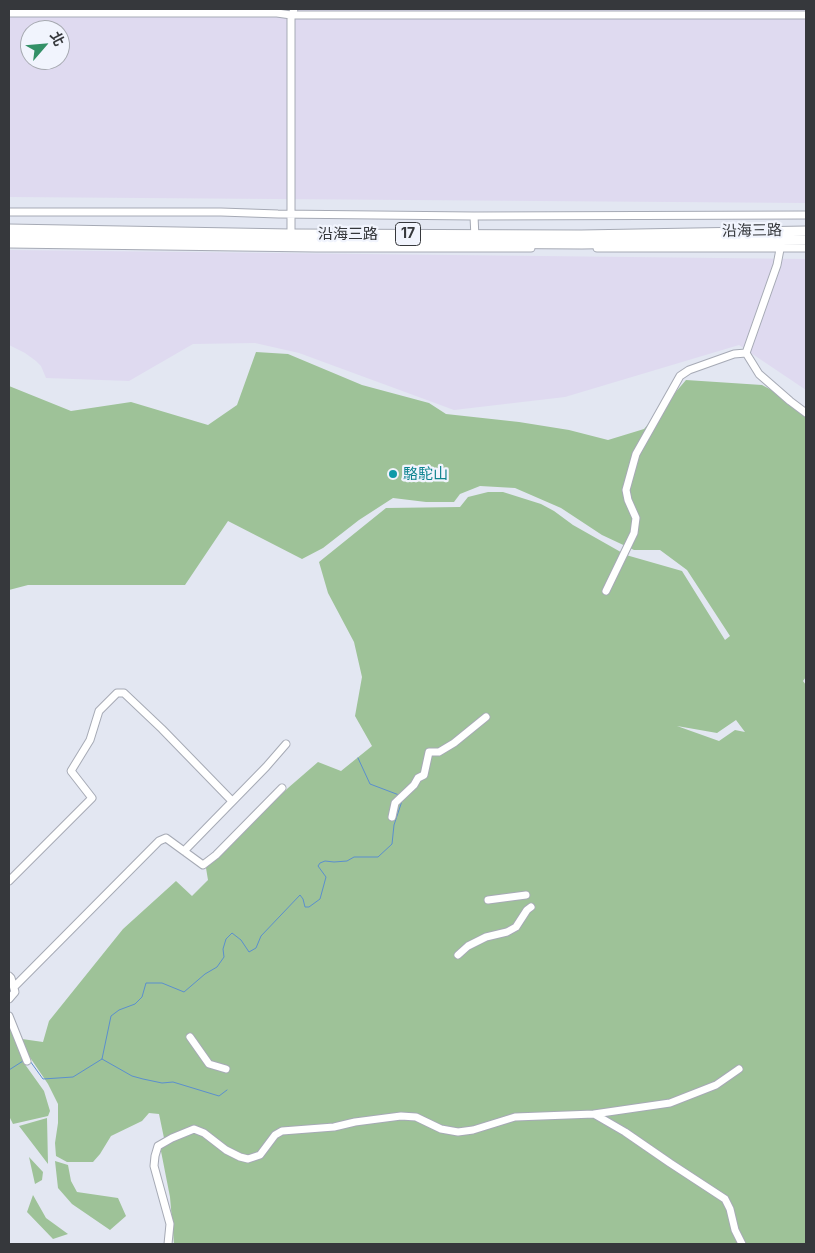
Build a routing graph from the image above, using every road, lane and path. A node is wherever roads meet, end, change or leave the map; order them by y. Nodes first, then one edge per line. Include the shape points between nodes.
1 (293, 12) edge
2 (9, 13) edge
3 (806, 15) edge
4 (9, 212) edge
5 (290, 214) junction
6 (806, 215) edge
7 (474, 216) junction
8 (9, 229) edge
9 (806, 231) edge
10 (9, 237) edge
11 (30, 237) junction
12 (80, 238) junction
13 (126, 239) junction
14 (184, 240) junction
15 (782, 240) junction
16 (806, 240) edge
17 (252, 241) junction
18 (291, 241) junction
19 (399, 242) junction
20 (474, 242) junction
21 (9, 244) edge
22 (806, 248) edge
23 (746, 353) junction
24 (806, 413) edge
25 (606, 591) dead end
26 (486, 718) dead end
27 (286, 744) dead end
28 (282, 788) dead end
29 (232, 801) junction
30 (392, 817) dead end
31 (184, 851) junction
32 (9, 881) edge
33 (526, 895) dead end
34 (488, 900) dead end
35 (531, 907) dead end
36 (458, 955) dead end
37 (9, 976) edge
38 (14, 987) junction
39 (9, 999) edge
40 (9, 1016) edge
41 (190, 1037) dead end
42 (26, 1059) dead end
43 (226, 1069) dead end
44 (739, 1069) dead end
45 (594, 1114) junction
46 (168, 1244) edge
47 (742, 1244) edge

1 - 2 street
1 - 3 street
1 - 5 street
4 - 5 street, 沿海三路
5 - 7 street, 沿海三路
5 - 18 street
6 - 7 street, 沿海三路
7 - 20 street
8 - 11 main road, 沿海三路 / 17
9 - 15 main road, 沿海三路 / 17
10 - 11 main road, 沿海三路 / 17
11 - 12 main road, 沿海三路 / 17
11 - 12 street, 沿海三路
11 - 21 street, 沿海三路
12 - 13 main road, 沿海三路 / 17
12 - 13 street, 沿海三路
13 - 14 main road, 沿海三路 / 17
13 - 14 street, 沿海三路
14 - 17 main road, 沿海三路 / 17
14 - 17 street, 沿海三路
15 - 16 main road, 沿海三路 / 17
15 - 20 street, 沿海三路
15 - 20 main road, 沿海三路 / 17 via 581,235
15 - 22 street, 沿海三路
15 - 23 street via 777,265
17 - 18 main road, 沿海三路 / 17
17 - 18 street, 沿海三路
18 - 19 main road, 沿海三路 / 17
18 - 19 street, 沿海三路
19 - 20 main road, 沿海三路 / 17
19 - 20 street, 沿海三路
23 - 24 street via 759,374
23 - 25 street via 734,354 680,376 636,454 626,490 636,518 634,533
26 - 30 street via 439,752 429,752 424,775 395,802
27 - 29 street
28 - 31 street via 216,855 203,864
29 - 31 street
29 - 32 street via 124,693 117,693 99,711 90,740 71,771 92,798
31 - 38 street via 166,838 159,841
33 - 34 street
35 - 36 street via 516,927 486,937
37 - 38 street
38 - 39 street via 15,992
40 - 42 street
41 - 43 street via 209,1064
44 - 45 street via 716,1085 670,1104
45 - 46 street via 515,1117 458,1132 441,1129 416,1117 401,1116 328,1128 282,1131 260,1155 248,1159 226,1150 194,1129 158,1146 155,1156 154,1166 170,1224
45 - 47 street via 726,1199

